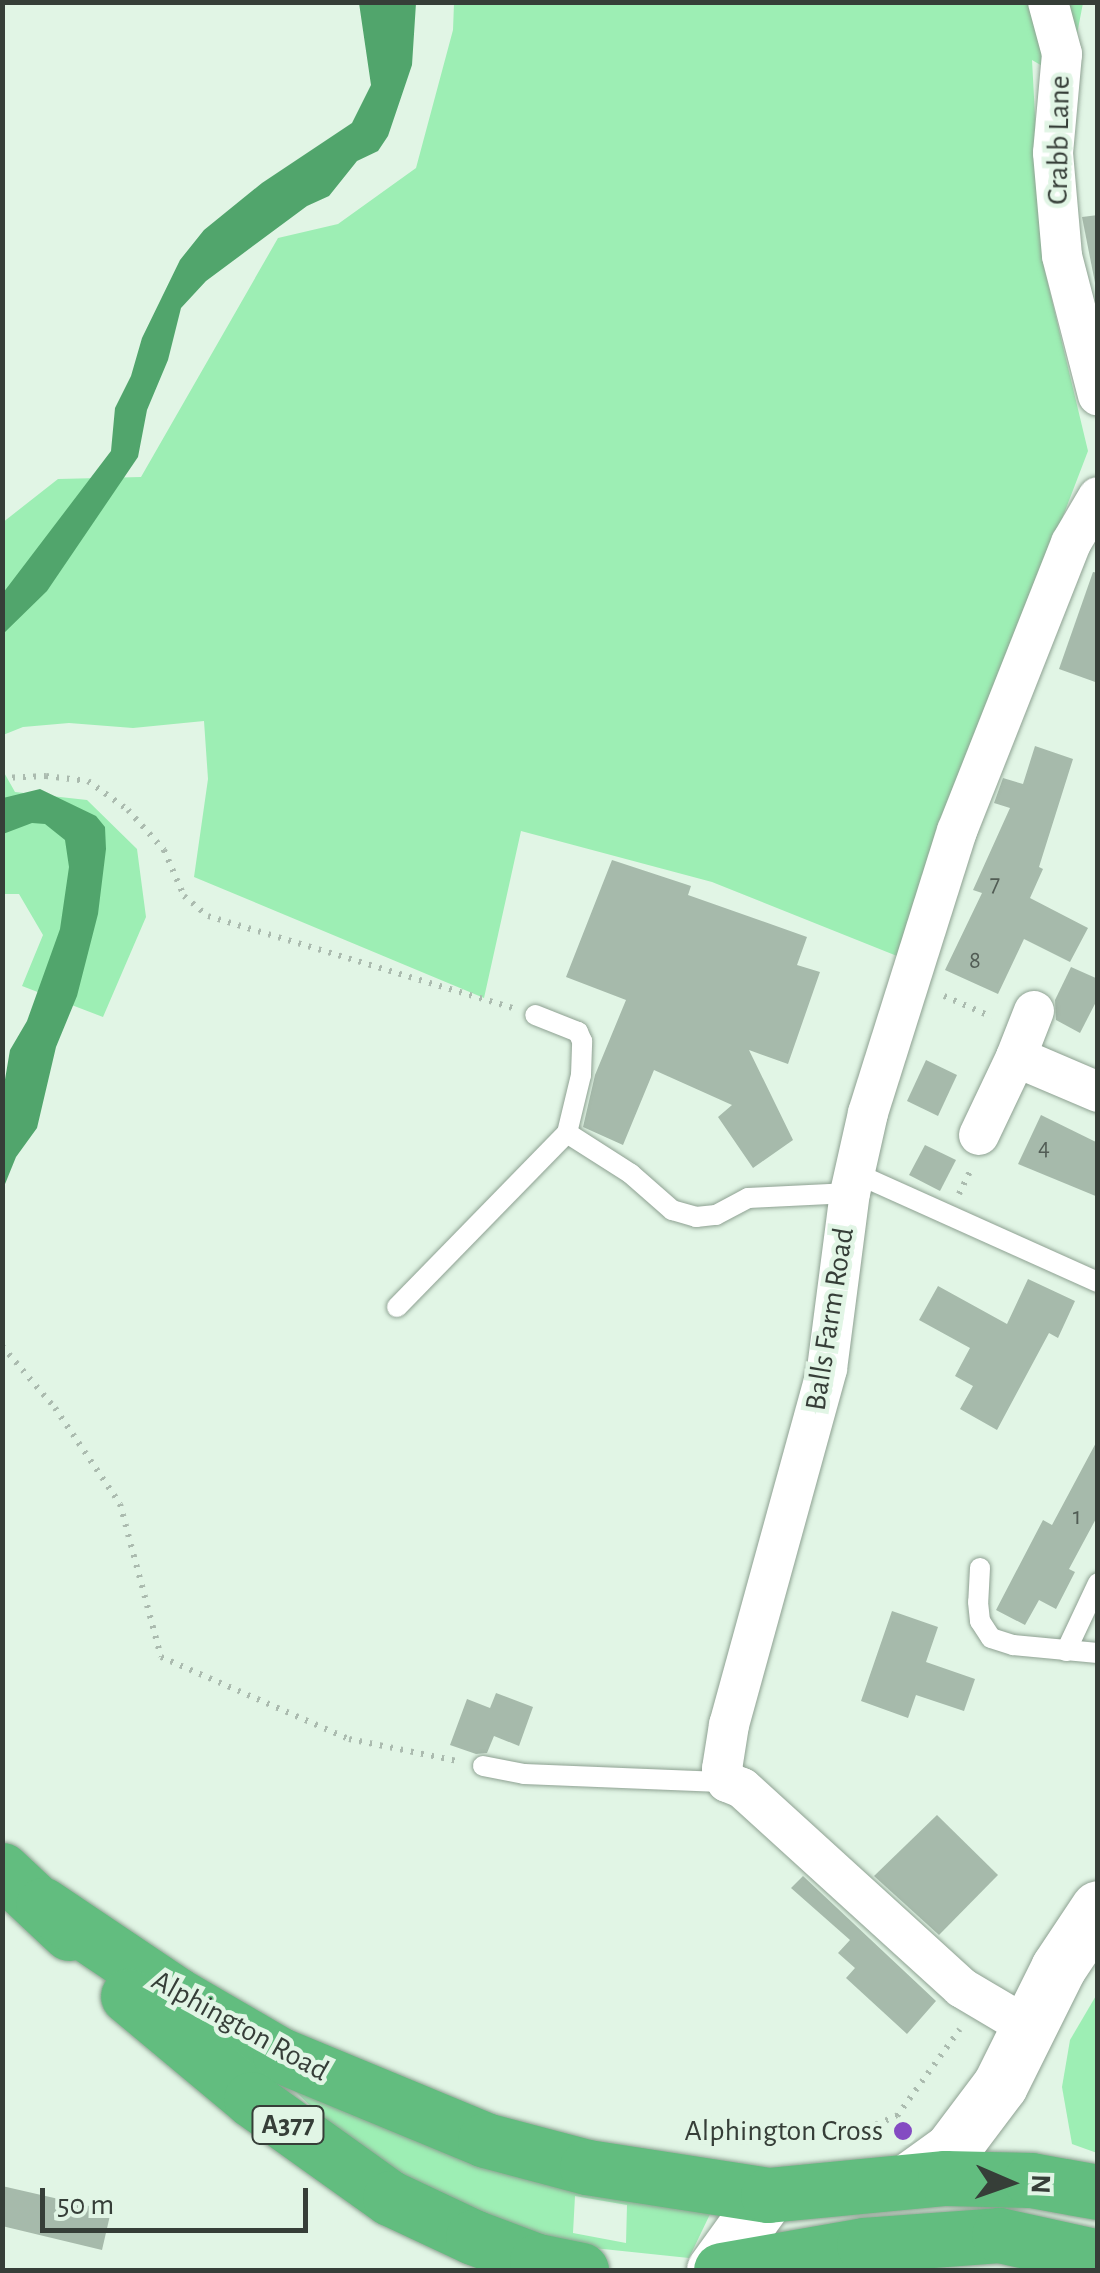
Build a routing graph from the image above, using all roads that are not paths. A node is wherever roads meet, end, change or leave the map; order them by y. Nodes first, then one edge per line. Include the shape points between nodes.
1 (1048, 2) edge
2 (1098, 395) edge
3 (1098, 498) edge
4 (1034, 1011) dead end
5 (535, 1015) road end
6 (1016, 1057) junction
7 (1098, 1092) edge
8 (567, 1133) junction
9 (979, 1135) road end
10 (852, 1183) junction
11 (1098, 1282) edge
12 (398, 1307) dead end
13 (980, 1568) dead end
14 (1098, 1583) edge
15 (1066, 1651) junction
16 (1098, 1653) edge
17 (483, 1766) road end
18 (727, 1782) junction
19 (2, 1870) edge
20 (43, 1905) junction
21 (1098, 1908) edge
22 (1028, 2027) junction
23 (1000, 2085) junction
24 (1032, 2180) junction
25 (908, 2181) junction
26 (1098, 2192) edge
27 (768, 2195) junction
28 (940, 2238) junction
29 (1098, 2256) edge
30 (581, 2270) edge
31 (718, 2270) edge
32 (874, 2270) edge

1 - 2 street, Crabb Lane via 1062,54 1053,154 1062,256
3 - 10 street, Balls Farm Road via 1071,543 957,831
4 - 6 street
5 - 8 lane via 578,1032 582,1041
6 - 7 street
6 - 9 street
8 - 10 lane via 672,1210 696,1217 748,1198
8 - 12 lane
10 - 11 lane via 948,1214
10 - 18 street, Balls Farm Road via 827,1368 730,1725 722,1769
13 - 15 lane via 980,1621 991,1638
14 - 15 lane
15 - 16 lane
17 - 18 lane via 524,1774
18 - 22 street via 756,1800 962,1988
19 - 20 highway, A377
20 - 27 highway, Alphington Road / A377 via 280,2055 381,2100 485,2140 587,2167
20 - 30 highway, Alphington Road / A377 via 131,2000 251,2099 390,2198 472,2237
21 - 22 street
22 - 23 street
23 - 24 street via 1013,2154
23 - 25 street via 951,2150
24 - 25 highway, Alphington Road / A377
24 - 26 highway, Alphington Road / A377
25 - 27 highway, Alphington Road / A377
27 - 31 street
28 - 29 highway via 999,2235
28 - 31 highway
28 - 32 street

